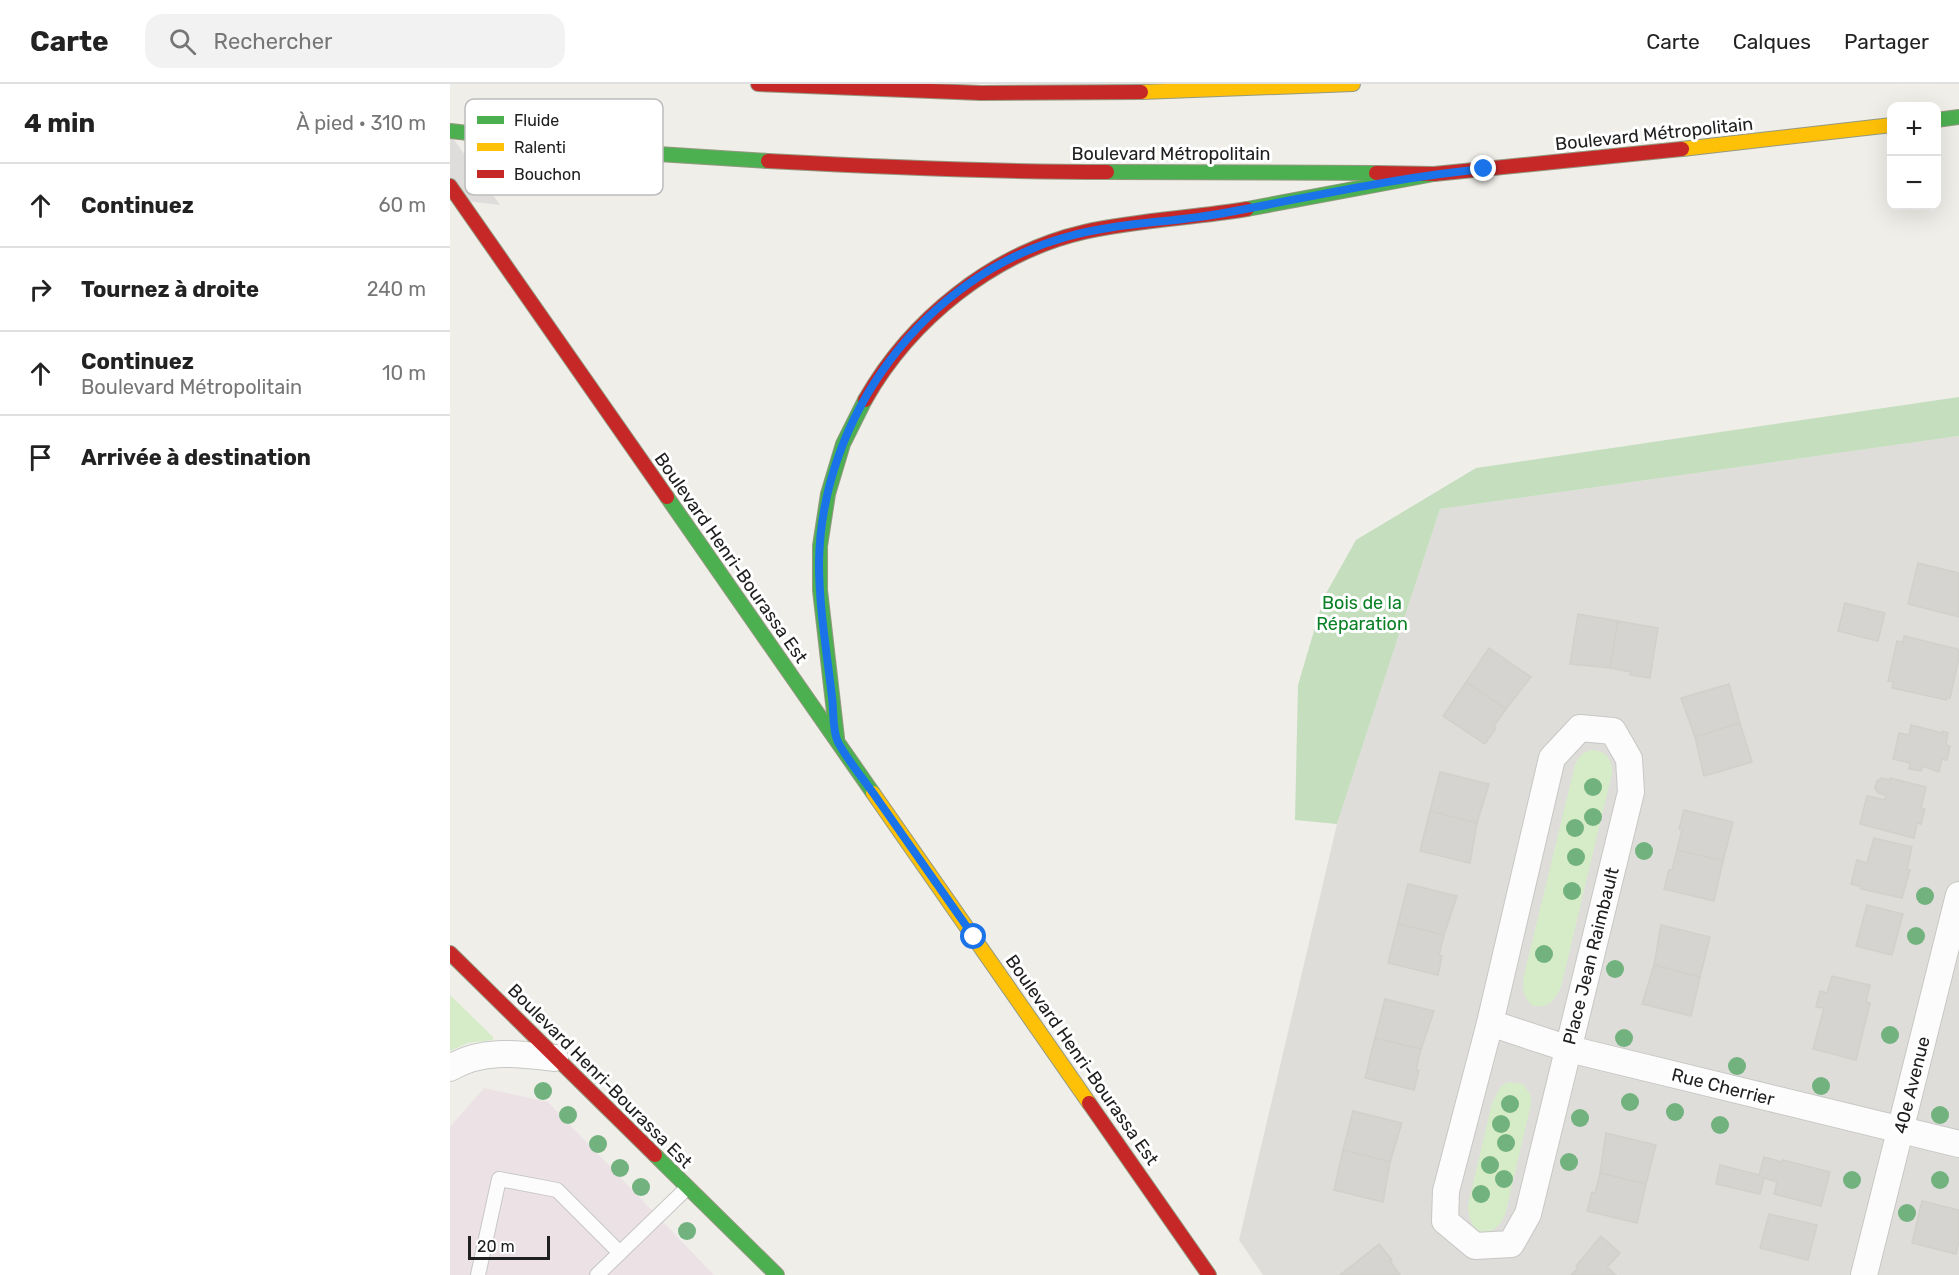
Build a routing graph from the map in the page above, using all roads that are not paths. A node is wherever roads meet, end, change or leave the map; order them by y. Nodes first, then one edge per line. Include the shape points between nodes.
1 (758, 84) edge
2 (1353, 84) edge
3 (1959, 117) edge
4 (1941, 119) edge
5 (1887, 126) edge
6 (450, 131) edge
7 (465, 133) edge
8 (663, 154) edge
9 (1434, 174) junction
10 (450, 186) edge
11 (837, 740) junction
12 (1959, 895) edge
13 (450, 953) edge
14 (1490, 1023) junction
15 (1569, 1049) junction
16 (555, 1058) junction
17 (450, 1068) edge
18 (1901, 1129) junction
19 (1959, 1144) edge
20 (687, 1188) junction
21 (620, 1253) junction
22 (478, 1275) edge
23 (597, 1275) edge
24 (777, 1275) edge
25 (1209, 1275) edge
26 (1864, 1275) edge

1 - 2 main road via 1073,92
3 - 4 main road
5 - 9 main road, Boulevard Métropolitain
6 - 7 main road, Boulevard Métropolitain
8 - 9 main road, Boulevard Métropolitain via 895,168 1051,172
9 - 11 main road via 1213,215 1131,223 1063,238 983,274 930,316 897,351 864,398 842,444 828,494 819,546 820,591
10 - 11 main road, Boulevard Henri-Bourassa Est
11 - 25 main road, Boulevard Henri-Bourassa Est
12 - 18 street, 40e Avenue
13 - 16 main road, Boulevard Henri-Bourassa Est
14 - 15 street, Rue Cherrier
14 - 15 street, Place Jean Raimbault via 1446,1191 1445,1221 1475,1246 1510,1244 1527,1214
14 - 15 street, Place Jean Raimbault via 1552,758 1580,728 1613,731 1629,759 1631,792
15 - 18 street, Rue Cherrier
16 - 17 street via 496,1054 478,1056
16 - 20 main road, Boulevard Henri-Bourassa Est
18 - 19 street, Rue Cherrier
18 - 26 street, 40e Avenue
20 - 21 lane
20 - 24 main road, Boulevard Henri-Bourassa Est
21 - 22 lane via 557,1190 499,1179
21 - 23 lane

